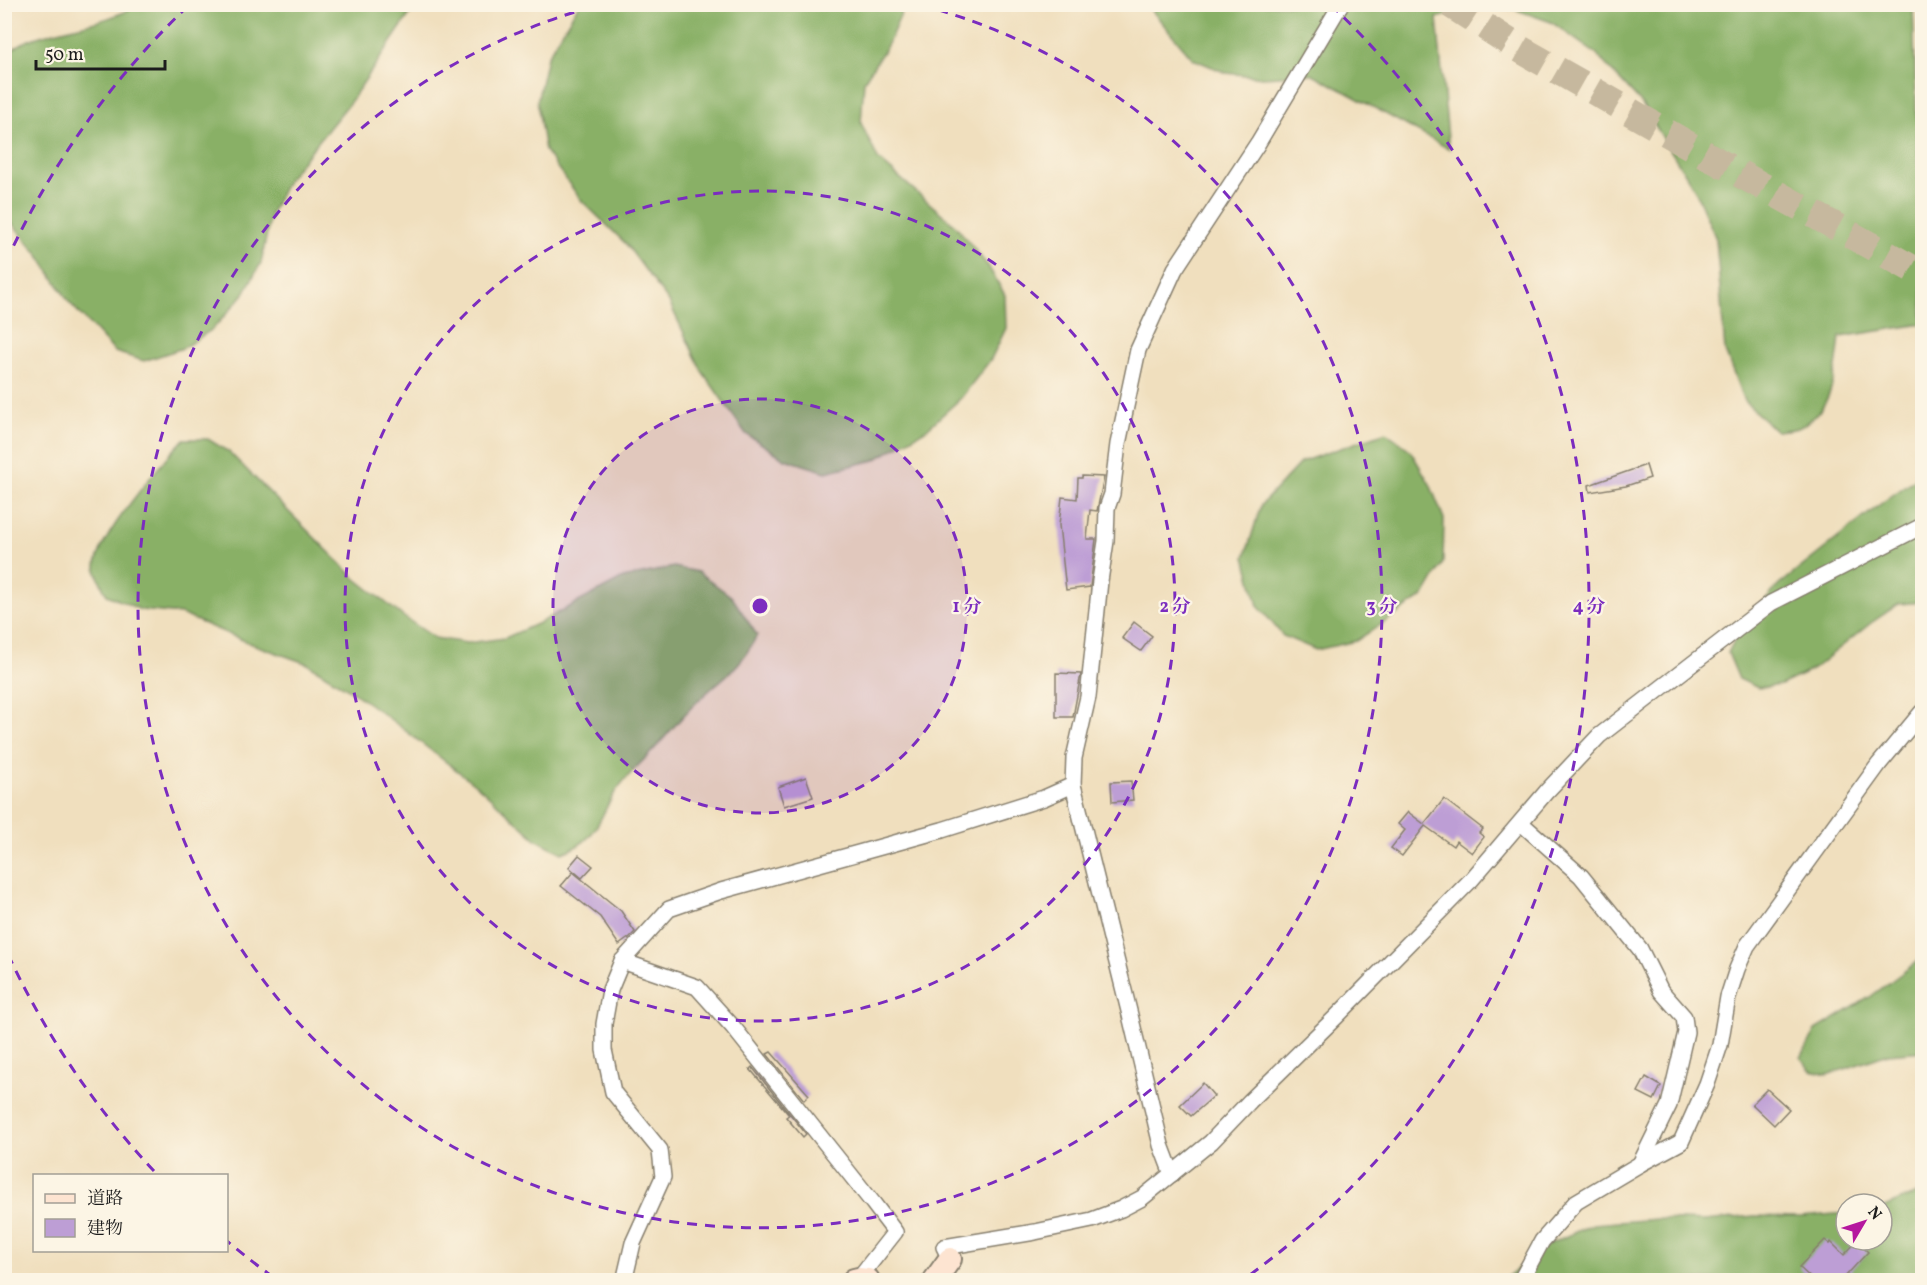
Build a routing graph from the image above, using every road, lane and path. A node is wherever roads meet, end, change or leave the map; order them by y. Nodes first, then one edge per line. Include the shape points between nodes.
1 (1341, 4) edge
2 (1923, 526) edge
3 (1923, 712) edge
4 (1073, 785) junction
5 (1521, 823) junction
6 (622, 961) junction
7 (1640, 1164) junction
8 (1172, 1174) junction
9 (950, 1259) joint
10 (860, 1280) edge
11 (628, 1281) edge
12 (935, 1281) edge
13 (1521, 1281) edge

1 - 4 street via 1258,143 1174,269 1138,350 1107,508 1088,697 1074,758
2 - 5 street via 1771,603 1599,736
3 - 7 street via 1879,764 1747,946 1728,997 1720,1045 1707,1084 1681,1142
4 - 6 street via 942,830 669,909
4 - 8 street via 1161,1145
5 - 7 street via 1581,876 1640,949 1661,991 1684,1017 1686,1032 1669,1105
5 - 8 street via 1472,879 1336,1017 1211,1142
6 - 10 street via 697,987 895,1232
6 - 11 street via 610,990 604,1050 613,1092 660,1150 663,1177 633,1243 626,1273
7 - 13 street via 1575,1202 1542,1241
8 - 9 street via 1121,1209 1092,1220 944,1247
9 - 12 street

